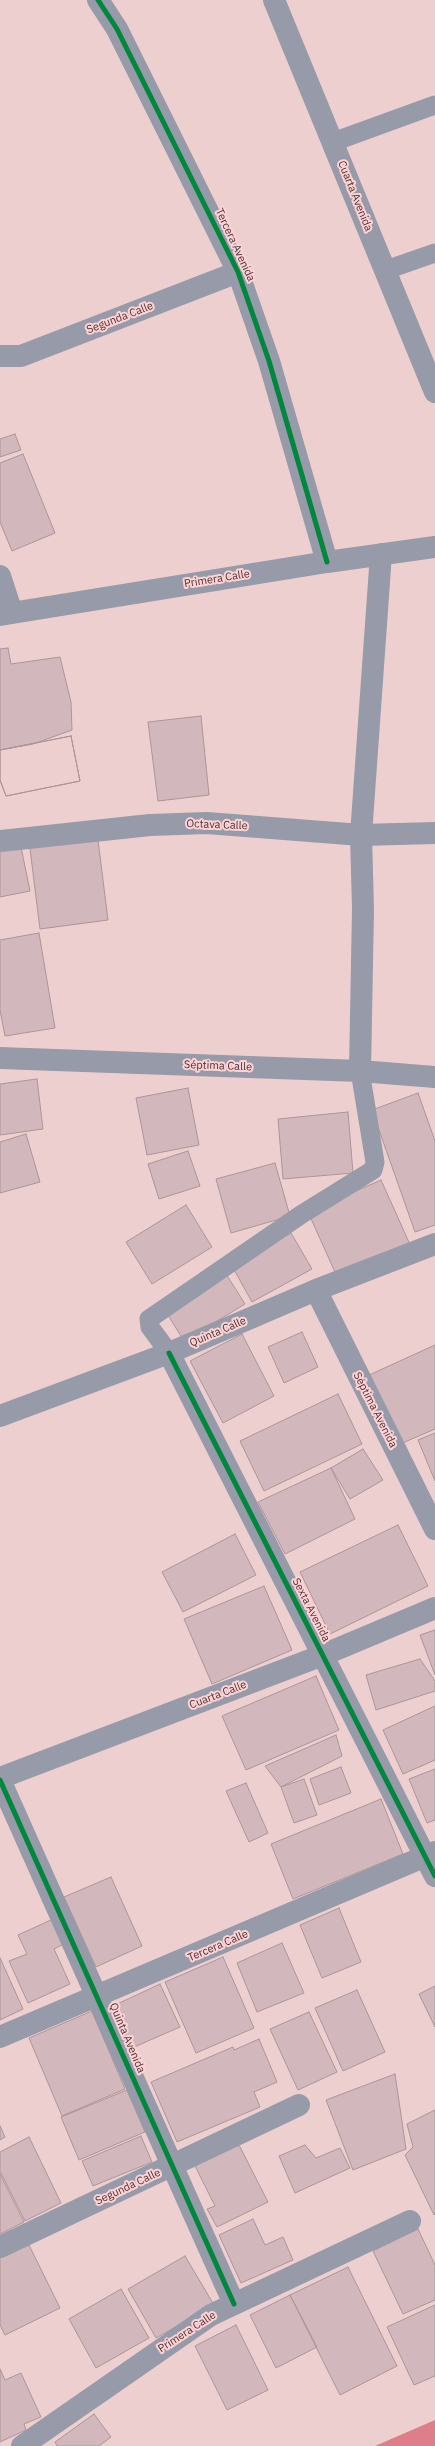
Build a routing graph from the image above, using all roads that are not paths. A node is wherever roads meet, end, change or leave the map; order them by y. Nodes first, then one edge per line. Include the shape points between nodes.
1 (98, 0) edge
2 (274, 0) edge
3 (435, 105) edge
4 (333, 142) junction
5 (435, 253) edge
6 (386, 270) junction
7 (238, 272) junction
8 (0, 356) edge
9 (435, 392) edge
10 (435, 547) edge
11 (381, 554) junction
12 (327, 562) junction
13 (0, 576) edge
14 (6, 614) edge
15 (435, 833) edge
16 (362, 835) junction
17 (0, 841) edge
18 (0, 1058) edge
19 (360, 1071) junction
20 (435, 1077) edge
21 (435, 1244) edge
22 (316, 1290) junction
23 (169, 1353) junction
24 (0, 1416) edge
25 (435, 1529) edge
26 (435, 1608) edge
27 (323, 1655) junction
28 (0, 1779) edge
29 (430, 1854) edge
30 (435, 1876) edge
31 (98, 1997) junction
32 (0, 2037) edge
33 (299, 2105) dead end
34 (171, 2166) junction
35 (410, 2221) dead end
36 (0, 2247) edge
37 (234, 2304) junction
38 (22, 2446) edge

1 - 7 street, Tercera Avenida via 117,29
2 - 4 street, Cuarta Avenida
3 - 4 lane
4 - 6 street, Cuarta Avenida
5 - 6 lane
6 - 9 street, Cuarta Avenida
7 - 8 street, Segunda Calle via 21,356
7 - 12 street, Tercera Avenida via 269,361
10 - 11 street, Primera Calle
11 - 12 street, Primera Calle
11 - 16 street
12 - 14 street, Primera Calle
13 - 14 street
15 - 16 street, Octava Calle
16 - 17 street, Octava Calle via 207,823 150,825
16 - 19 street
18 - 19 street, Séptima Calle
19 - 20 street, Séptima Calle
19 - 23 lane via 375,1162 373,1170 302,1214 149,1319 150,1327
21 - 22 street, Quinta Calle
22 - 23 street, Quinta Calle
22 - 25 street, Séptima Avenida
23 - 24 street, Quinta Calle
23 - 27 street, Sexta Avenida
26 - 27 street, Cuarta Calle
27 - 28 street, Cuarta Calle
27 - 29 street, Sexta Avenida
28 - 31 street, Quinta Avenida
29 - 30 street, Sexta Avenida
29 - 31 street, Tercera Calle
31 - 32 street, Tercera Calle
31 - 34 street, Quinta Avenida
33 - 34 street, Segunda Calle
34 - 36 street, Segunda Calle
34 - 37 street, Quinta Avenida
35 - 37 street, Primera Calle
37 - 38 street, Primera Calle via 211,2315

